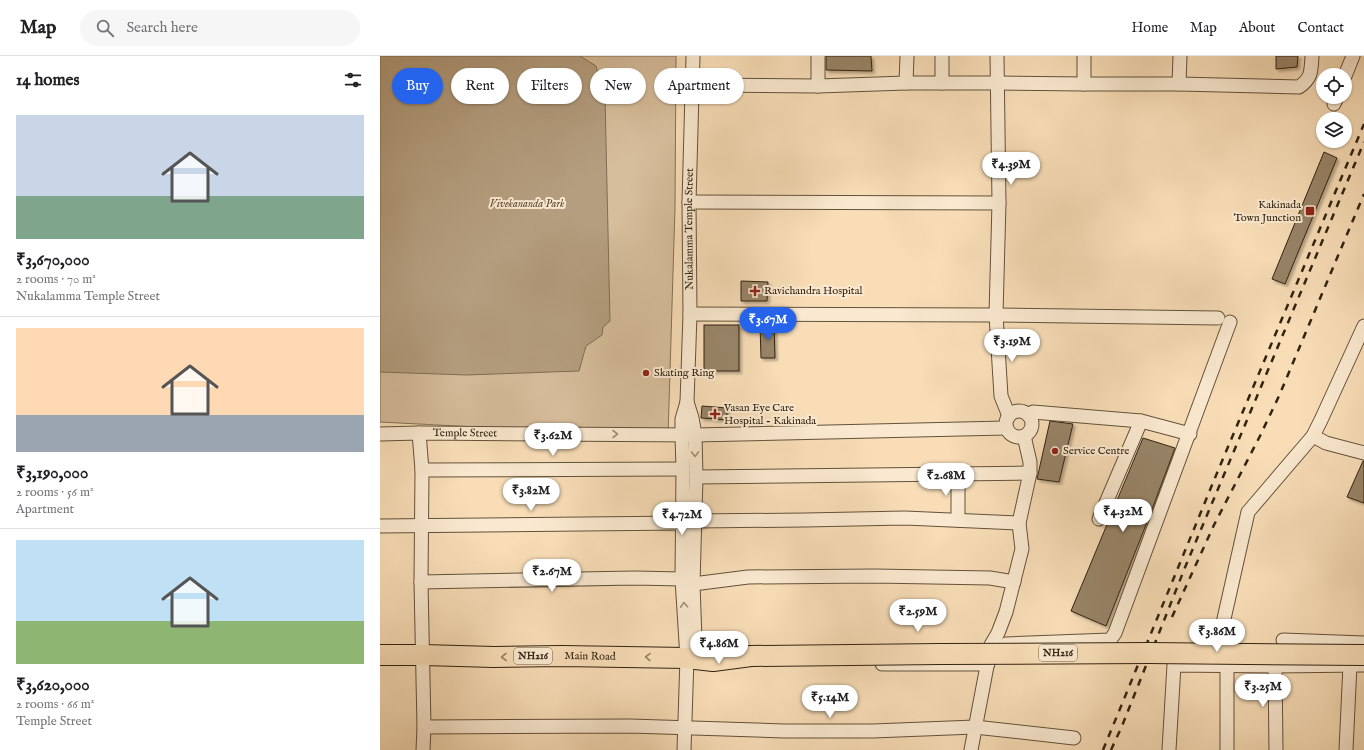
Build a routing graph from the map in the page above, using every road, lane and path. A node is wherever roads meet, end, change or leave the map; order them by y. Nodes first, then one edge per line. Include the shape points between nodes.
1 (693, 56) edge
2 (818, 56) edge
3 (907, 56) edge
4 (942, 56) edge
5 (997, 56) edge
6 (1084, 56) edge
7 (1180, 56) edge
8 (1312, 56) edge
9 (1353, 56) edge
10 (693, 68) edge
11 (1348, 68) edge
12 (997, 82) junction
13 (906, 83) junction
14 (942, 83) junction
15 (1084, 84) junction
16 (1179, 84) junction
17 (744, 85) edge
18 (818, 86) junction
19 (692, 104) edge
20 (689, 202) junction
21 (999, 203) junction
22 (690, 314) junction
23 (996, 315) junction
24 (1364, 326) edge
25 (1028, 415) junction
26 (1141, 421) junction
27 (1008, 422) junction
28 (419, 433) junction
29 (380, 434) edge
30 (1190, 434) junction
31 (688, 435) junction
32 (1024, 436) junction
33 (1313, 436) junction
34 (1364, 453) edge
35 (683, 469) junction
36 (422, 470) junction
37 (1030, 473) junction
38 (958, 474) junction
39 (696, 477) junction
40 (1099, 519) dead end
41 (958, 520) junction
42 (689, 522) junction
43 (1020, 523) junction
44 (421, 525) junction
45 (380, 526) edge
46 (421, 582) junction
47 (688, 582) junction
48 (1014, 582) junction
49 (1283, 640) dead end
50 (1364, 643) edge
51 (991, 645) junction
52 (380, 655) edge
53 (423, 655) junction
54 (738, 657) junction
55 (686, 658) junction
56 (1357, 660) edge
57 (988, 664) junction
58 (1227, 665) junction
59 (1364, 665) edge
60 (1275, 666) junction
61 (424, 727) junction
62 (975, 727) junction
63 (685, 728) junction
64 (1074, 738) dead end
65 (422, 750) edge
66 (684, 750) edge
67 (971, 750) edge
68 (1169, 750) edge
69 (1227, 750) edge
70 (1276, 750) edge
71 (1346, 750) edge

1 - 10 street, Nukalamma Temple Street
2 - 18 street
3 - 13 street
4 - 14 street
5 - 12 street
6 - 15 street
7 - 16 street
8 - 16 street via 1307,81 1299,87
9 - 11 street
12 - 14 street
12 - 15 street
12 - 21 street
13 - 14 street
13 - 18 street
15 - 16 street
17 - 18 street
19 - 20 street, Nukalamma Temple Street
20 - 21 street
20 - 22 street, Nukalamma Temple Street
21 - 23 street
22 - 23 street
22 - 31 street, Nukalamma Temple Street via 687,402 682,419
23 - 27 street via 1001,396
23 - 30 street via 1224,320
24 - 33 street
25 - 26 street via 1033,412
25 - 27 street via 1016,411
25 - 32 street via 1032,427
26 - 30 street
26 - 40 street
27 - 31 street, Temple Street
27 - 32 street via 1011,435
28 - 29 street, Temple Street
28 -> 31 street, Temple Street
28 - 36 street
30 - 51 street via 1115,634 1110,640
31 - 35 street, Nukalamma Temple Street
31 -> 39 street, Nukalamma Temple Street
32 - 37 street
33 - 34 street
33 - 58 street via 1248,512 1220,641
35 - 36 street
35 - 42 street, Nukalamma Temple Street
36 - 44 street
37 - 38 street
37 - 43 street
38 - 39 street
38 - 41 street
39 - 42 street, Nukalamma Temple Street
41 - 42 street via 905,518
41 - 43 street
42 - 44 street
42 - 47 street, Nukalamma Temple Street
43 - 48 street via 1022,549
44 - 45 street
44 - 46 street
46 - 47 street via 635,578
46 - 53 street
47 - 48 street via 748,577 874,576 990,578
47 - 54 street, Nukalamma Temple Street via 698,646 704,650
55 -> 47 street, Nukalamma Temple Street
48 - 51 street via 1006,612
49 - 50 street
51 - 54 street via 751,649
51 - 57 street
52 - 53 highway, Main Road / NH216
55 -> 53 highway, Main Road / NH216
53 - 61 street
54 - 55 highway, Main Road / NH216 via 713,661
54 - 56 highway, NH216, bridge via 1157,653
54 - 57 street via 750,664
55 - 63 street, Nukalamma Temple Street
56 - 59 street
56 - 60 street
56 - 71 street
57 - 62 street
58 - 60 street
58 - 68 street via 1174,665
58 - 69 street
60 - 70 street
61 - 63 street
61 - 65 street
62 - 63 street via 873,731
62 - 64 street
62 - 67 street
63 - 66 street, Nukalamma Temple Street

